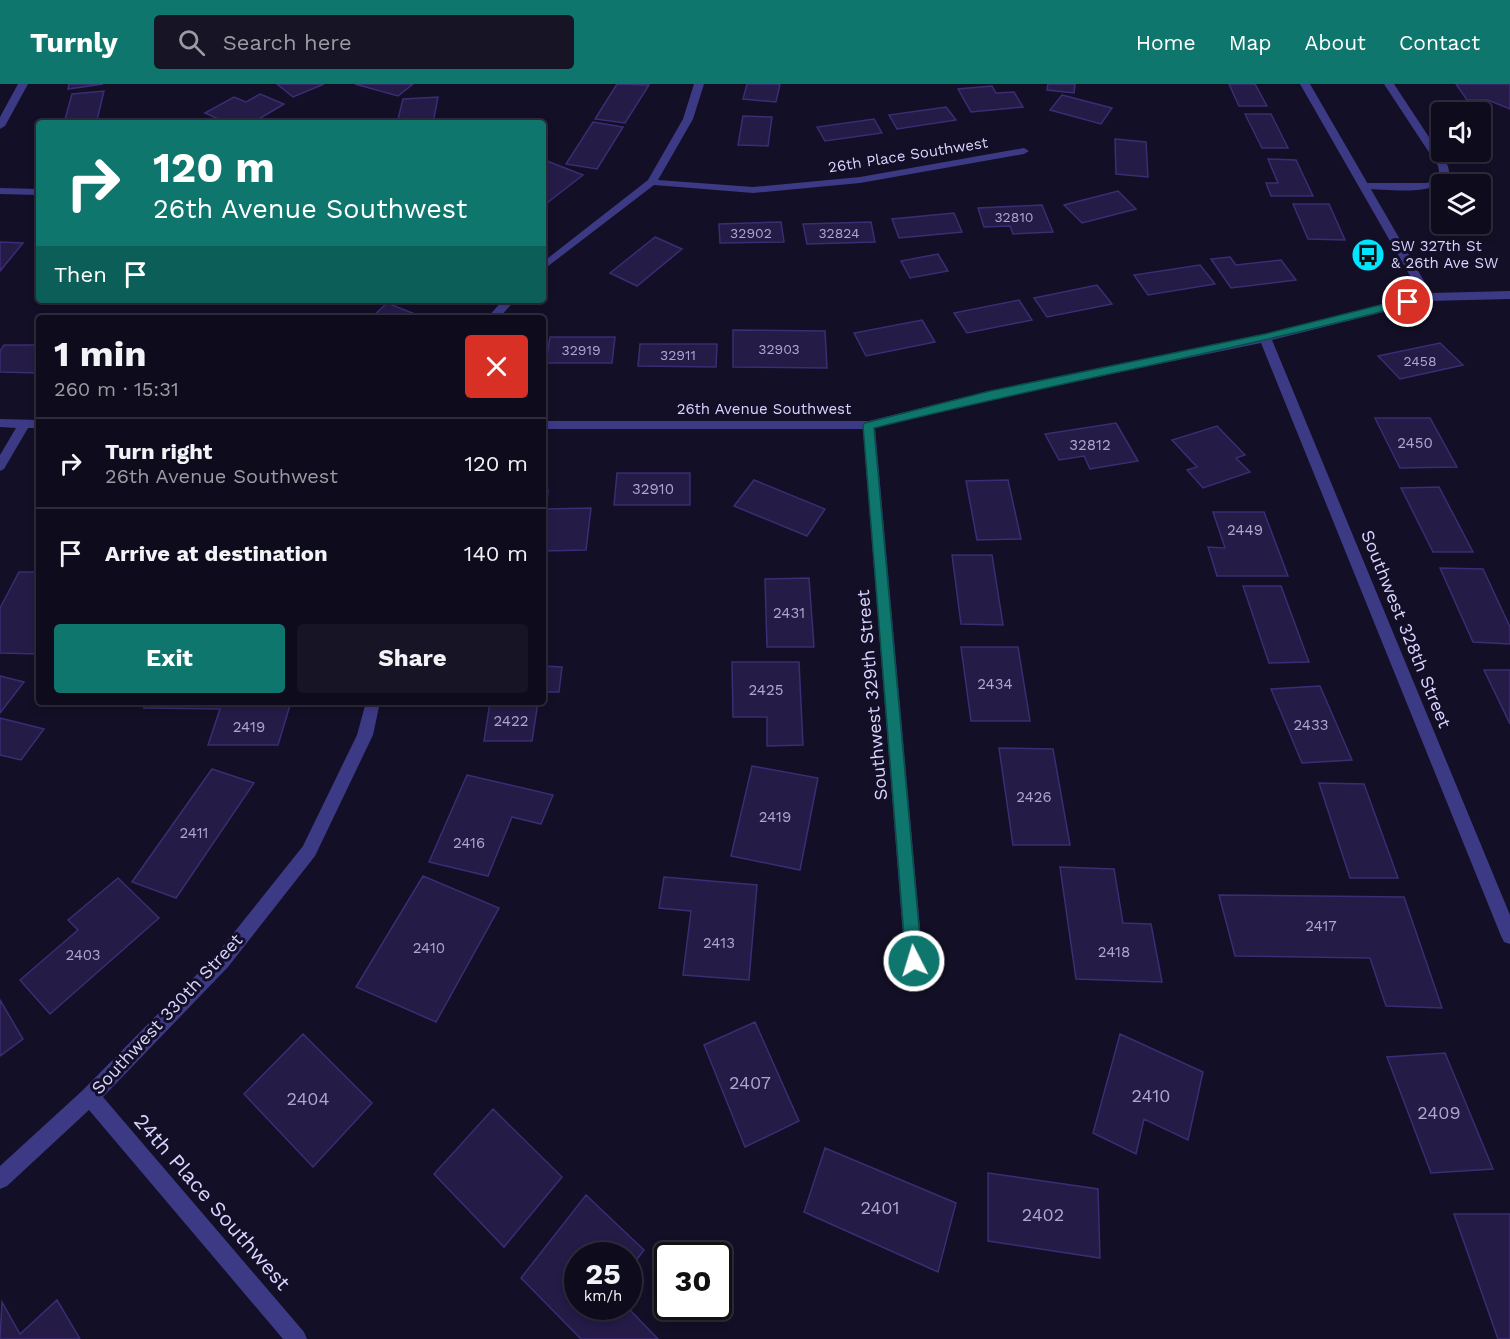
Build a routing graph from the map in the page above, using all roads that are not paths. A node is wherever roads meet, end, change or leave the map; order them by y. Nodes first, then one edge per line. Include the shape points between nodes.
1 (23, 84) edge
2 (699, 84) edge
3 (1305, 84) edge
4 (1389, 84) edge
5 (0, 126) edge
6 (1024, 151) dead end
7 (652, 182) junction
8 (1364, 186) junction
9 (0, 191) edge
10 (36, 192) edge
11 (546, 265) edge
12 (1510, 295) edge
13 (1428, 297) junction
14 (506, 303) edge
15 (496, 315) edge
16 (1265, 338) junction
17 (0, 423) edge
18 (24, 424) junction
19 (36, 424) edge
20 (546, 425) edge
21 (869, 425) junction
22 (0, 466) edge
23 (372, 705) edge
24 (1510, 936) edge
25 (914, 961) dead end
26 (90, 1097) junction
27 (0, 1179) edge
28 (297, 1339) edge

1 - 5 street
2 - 7 street via 688,119
3 - 8 street
4 - 8 street via 1443,166 1445,177 1427,186
6 - 7 street, 26th Place Southwest via 860,180 753,190
7 - 11 street
8 - 13 street
9 - 10 street
12 - 13 street, 26th Avenue Southwest
13 - 16 street, 26th Avenue Southwest
14 - 15 street
16 - 21 street, 26th Avenue Southwest via 990,395
16 - 24 street, Southwest 328th Street
17 - 18 street
18 - 19 street
18 - 22 street
20 - 21 street, 26th Avenue Southwest
21 - 25 street, Southwest 329th Street
23 - 26 street, Southwest 330th Street via 365,735 309,851 222,961
26 - 27 street, Southwest 330th Street
26 - 28 street, 24th Place Southwest

